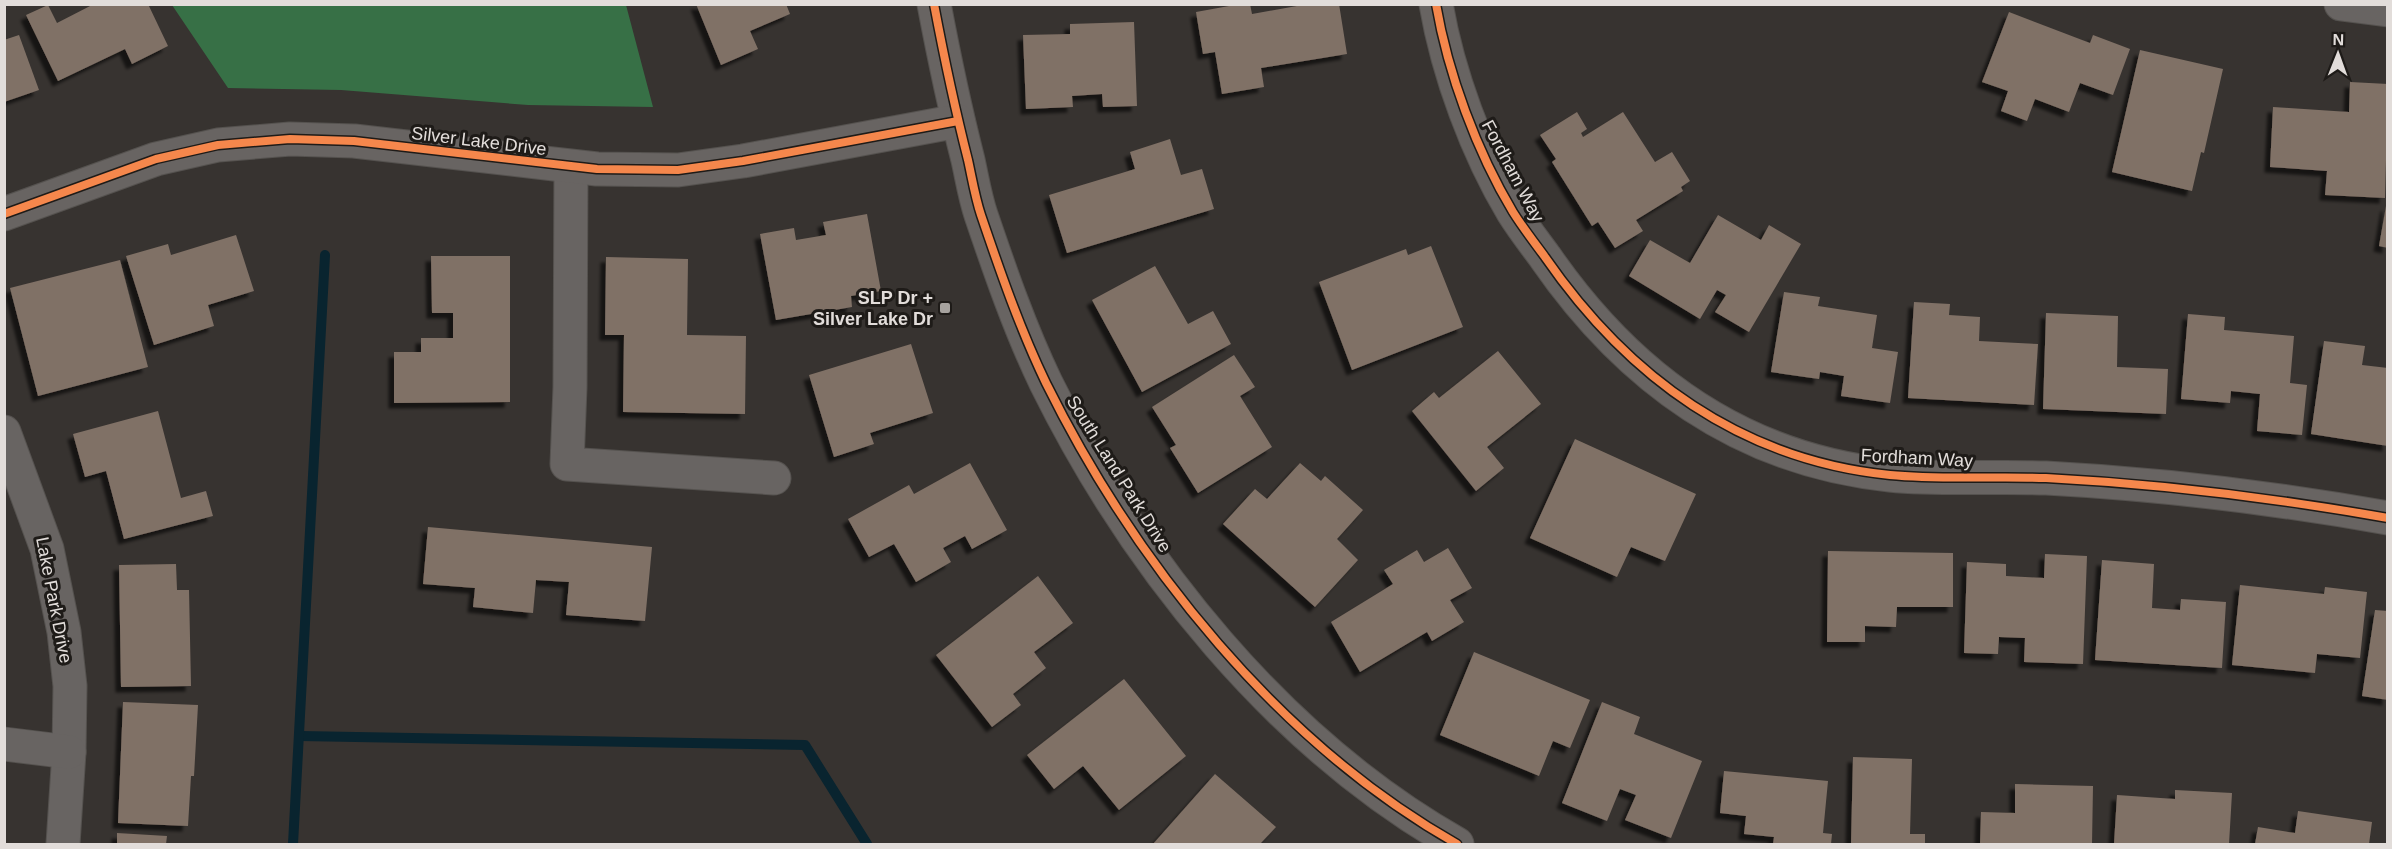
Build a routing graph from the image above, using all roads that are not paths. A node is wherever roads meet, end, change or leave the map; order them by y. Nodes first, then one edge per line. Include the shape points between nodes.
1 (934, 4) edge
2 (1436, 4) edge
3 (2341, 4) edge
4 (2388, 10) edge
5 (958, 121) junction
6 (571, 166) junction
7 (4, 214) edge
8 (4, 432) edge
9 (774, 478) dead end
10 (2388, 519) edge
11 (4, 744) edge
12 (69, 752) junction
13 (63, 844) edge
14 (1457, 844) edge

1 - 5 street, South Land Park Drive
2 - 10 street, Fordham Way via 1465,111 1513,212 1564,285 1625,351 1685,401 1720,423 1770,448 1858,471 2047,478 2182,489
3 - 4 street
5 - 6 street, Silver Lake Drive via 678,170 597,170
5 - 14 street, South Land Park Drive via 980,212 1026,337 1073,434 1136,537 1210,633 1296,724 1377,791
6 - 7 street, Silver Lake Drive via 354,141 290,139 239,143 156,159
6 - 9 street via 567,464
8 - 12 street, Lake Park Drive via 47,549 62,622 70,686
11 - 12 street
12 - 13 street, Lake Park Drive

